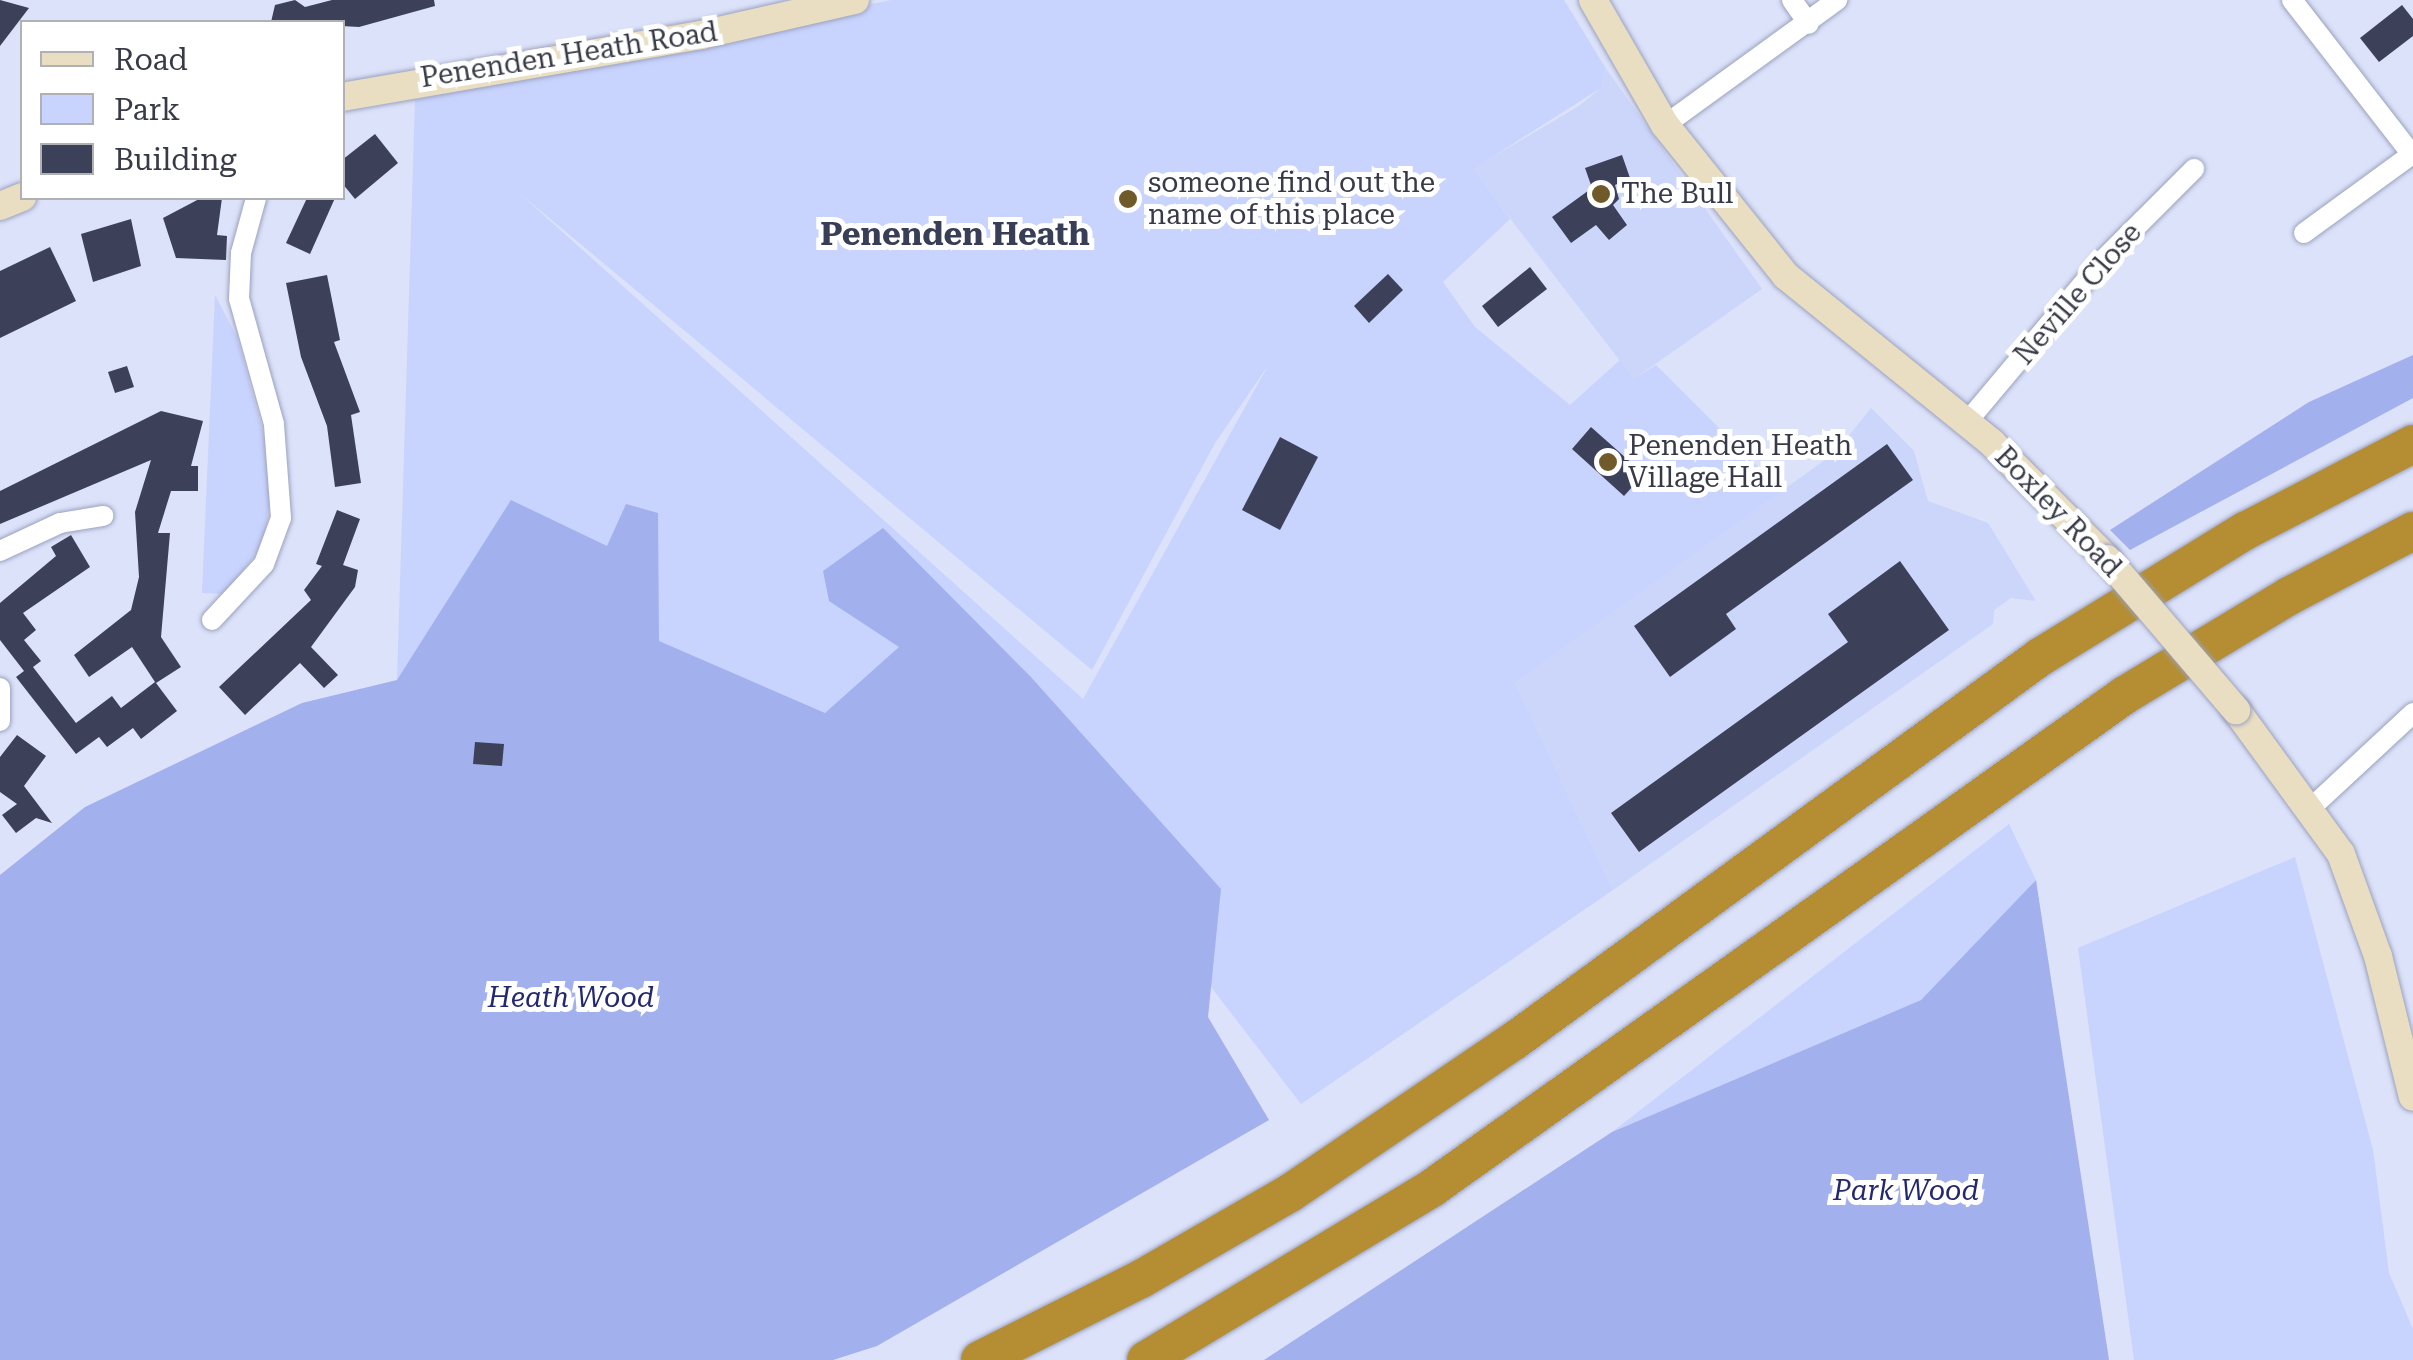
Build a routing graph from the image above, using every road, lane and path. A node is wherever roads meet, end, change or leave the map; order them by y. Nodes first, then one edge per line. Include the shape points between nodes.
1 (855, 0) edge
2 (1593, 0) edge
3 (1792, 0) edge
4 (1837, 0) edge
5 (2302, 3) edge
6 (1809, 24) junction
7 (345, 97) edge
8 (1666, 126) junction
9 (2412, 156) edge
10 (2194, 169) dead end
11 (255, 200) edge
12 (2304, 233) dead end
13 (1967, 422) junction
14 (2413, 444) edge
15 (103, 516) dead end
16 (2413, 531) edge
17 (0, 551) edge
18 (212, 620) dead end
19 (0, 688) edge
20 (2413, 713) edge
21 (0, 720) edge
22 (2312, 806) junction
23 (2413, 1097) edge
24 (980, 1360) edge
25 (1146, 1360) edge

1 - 7 street, Penenden Heath Road via 702,36
2 - 8 street, Boxley Road
3 - 6 street
4 - 6 street
5 - 9 street
6 - 8 street
8 - 13 street, Boxley Road via 1786,276
9 - 12 street
10 - 13 street, Neville Close via 2103,260
11 - 18 street via 241,253 239,299 280,459 281,518 264,564
13 - 22 street, Boxley Road, bridge via 2106,558
14 - 24 highway via 2245,531 2040,657 1514,1041 1290,1193 1141,1279
15 - 17 street via 60,523
16 - 25 highway via 2289,596 2111,705 1432,1188
19 - 21 street
20 - 22 street
22 - 23 street, Boxley Road via 2362,907

